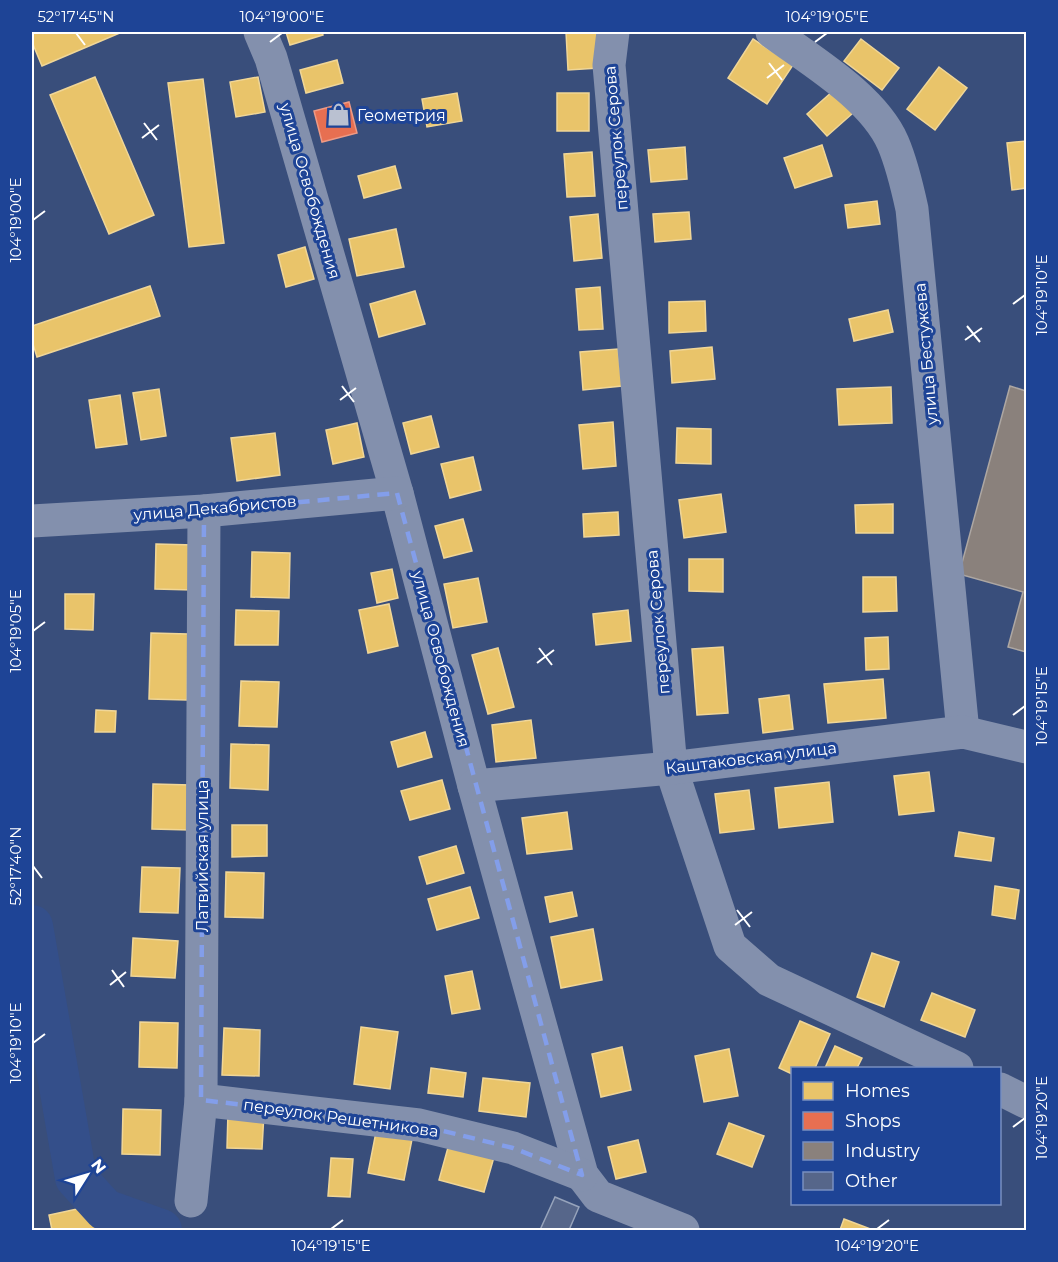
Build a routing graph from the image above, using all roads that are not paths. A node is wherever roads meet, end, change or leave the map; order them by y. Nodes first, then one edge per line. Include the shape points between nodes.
1 (260, 32) edge
2 (612, 32) edge
3 (772, 32) edge
4 (398, 493) junction
5 (204, 510) junction
6 (32, 521) edge
7 (963, 732) junction
8 (1026, 747) edge
9 (671, 768) junction
10 (474, 786) junction
11 (955, 1067) edge
12 (1001, 1090) edge
13 (201, 1100) junction
14 (1026, 1102) edge
15 (582, 1175) junction
16 (191, 1201) dead end
17 (683, 1230) edge

1 - 4 street, улица Освобождения via 271,58
2 - 9 street, переулок Серова via 609,64
3 - 7 street, улица Бестужева via 865,103 892,141 905,178 912,209
4 - 5 street, улица Декабристов
4 - 10 street, улица Освобождения
5 - 6 street, улица Декабристов
5 - 13 street, Латвийская улица
7 - 8 street, Каштаковская улица
7 - 9 street, Каштаковская улица
9 - 10 street, Каштаковская улица
9 - 11 street, переулок Серова via 730,946 770,980
10 - 15 street, улица Освобождения
12 - 14 street
13 - 15 street, переулок Решетникова via 419,1125 513,1149
13 - 16 street, Латвийская улица
15 - 17 street, улица Освобождения via 598,1196

